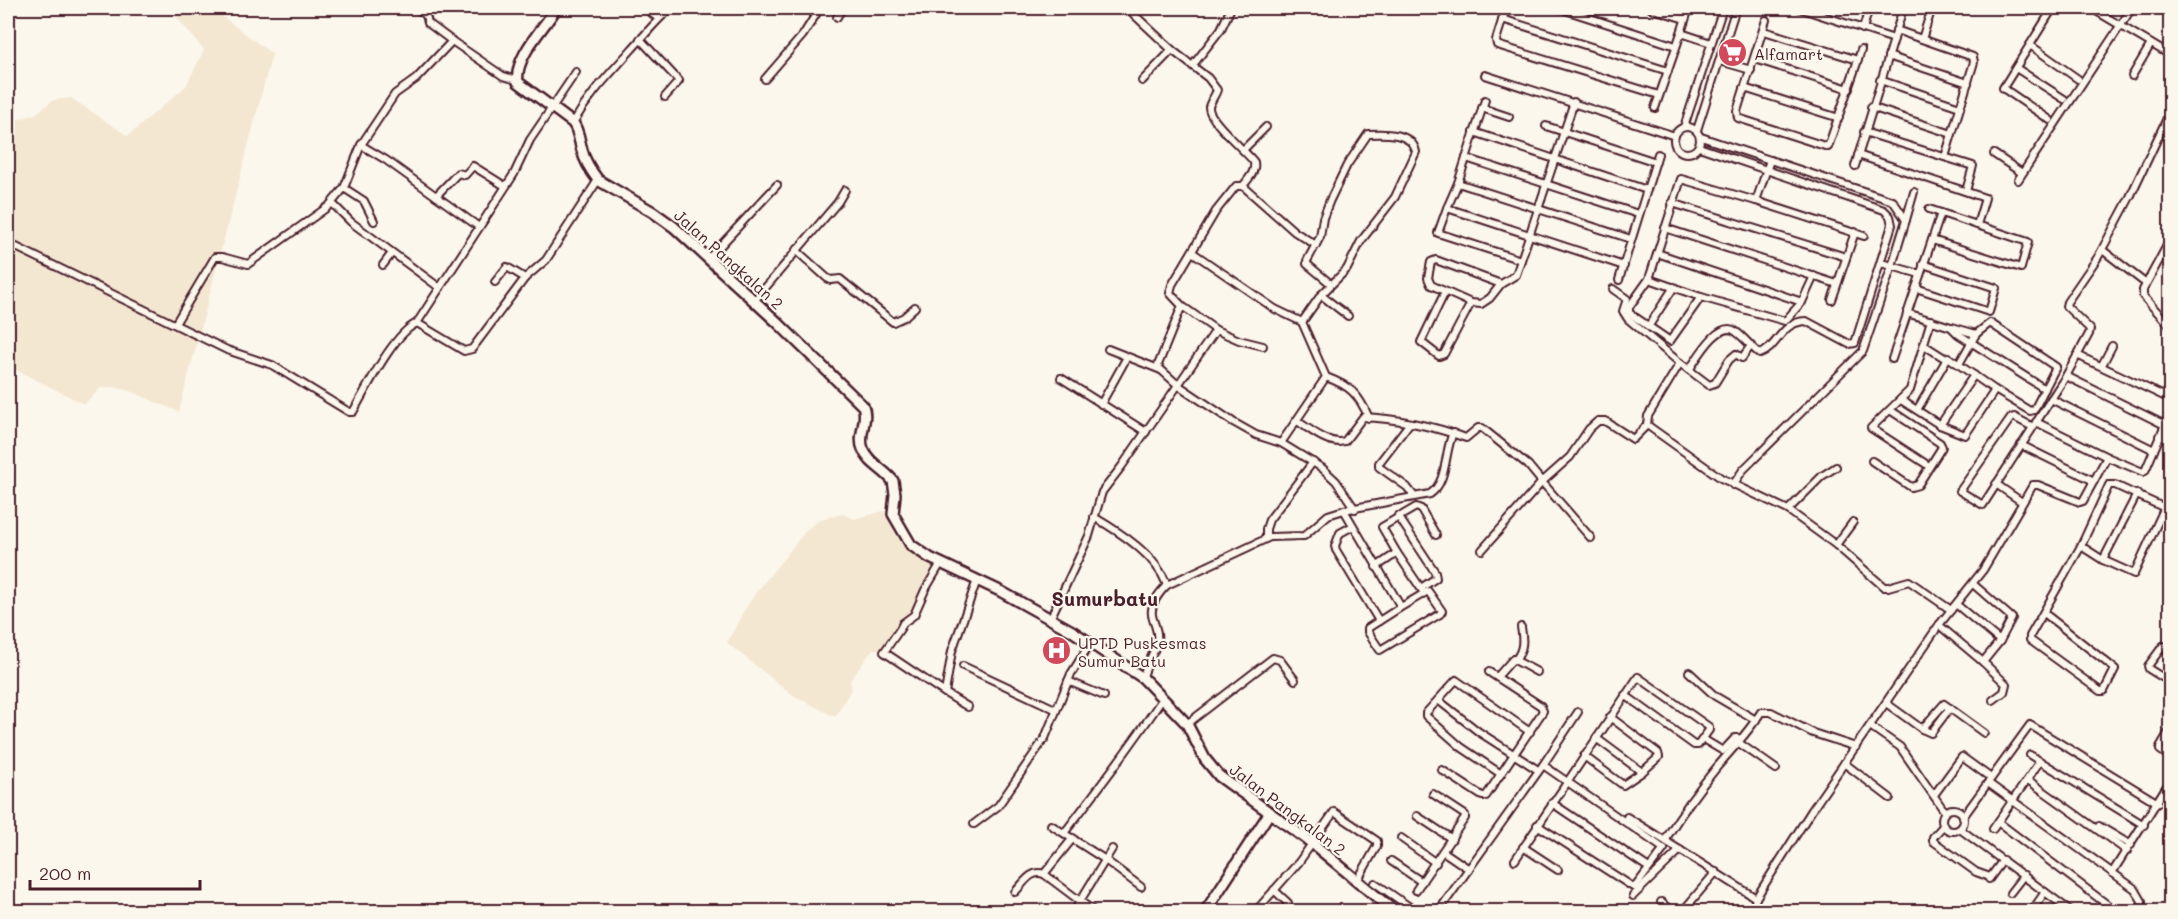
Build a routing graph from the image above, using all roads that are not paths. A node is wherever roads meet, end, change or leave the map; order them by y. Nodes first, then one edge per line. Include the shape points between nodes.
1 (416, 8) edge
2 (432, 8) edge
3 (555, 8) edge
4 (645, 8) edge
5 (671, 8) edge
6 (820, 8) edge
7 (842, 8) edge
8 (1127, 8) edge
9 (1230, 8) edge
10 (1506, 8) edge
11 (1559, 8) edge
12 (1650, 8) edge
13 (1689, 8) edge
14 (1723, 8) edge
15 (1736, 8) edge
16 (1799, 8) edge
17 (1869, 8) edge
18 (1904, 8) edge
19 (1932, 8) edge
20 (2053, 8) edge
21 (2091, 8) edge
22 (2132, 8) edge
23 (1571, 9) edge
24 (426, 15) junction
25 (837, 17) dead end
26 (658, 18) junction
27 (1502, 18) junction
28 (1685, 19) junction
29 (1766, 20) dead end
30 (2120, 25) junction
31 (1863, 29) junction
32 (1896, 30) junction
33 (1764, 31) junction
34 (1681, 33) junction
35 (640, 39) junction
36 (1894, 39) junction
37 (1922, 39) junction
38 (452, 41) junction
39 (1711, 43) junction
40 (2151, 44) junction
41 (2030, 45) junction
42 (1676, 46) junction
43 (1172, 50) junction
44 (1861, 50) dead end
45 (2170, 55) edge
46 (1888, 56) junction
47 (1755, 59) junction
48 (1858, 60) junction
49 (1720, 61) junction
50 (1193, 65) junction
51 (2016, 68) junction
52 (1668, 70) junction
53 (1751, 70) junction
54 (576, 72) dead end
55 (1485, 75) dead end
56 (2132, 76) dead end
57 (765, 79) dead end
58 (2078, 79) dead end
59 (517, 80) junction
60 (1880, 80) junction
61 (1142, 81) dead end
62 (1968, 83) junction
63 (1744, 88) junction
64 (1849, 89) junction
65 (1659, 95) junction
66 (665, 97) dead end
67 (2064, 99) dead end
68 (1485, 100) dead end
69 (1574, 102) junction
70 (551, 106) junction
71 (1871, 107) junction
72 (1960, 107) junction
73 (1482, 108) junction
74 (1655, 108) dead end
75 (2170, 112) edge
76 (1509, 117) dead end
77 (1839, 118) junction
78 (2050, 120) dead end
79 (573, 123) junction
80 (1546, 126) dead end
81 (1684, 126) junction
82 (1266, 127) dead end
83 (1474, 132) junction
84 (1564, 132) junction
85 (1864, 132) junction
86 (1699, 134) junction
87 (1952, 134) junction
88 (1675, 136) junction
89 (361, 145) junction
90 (1699, 147) junction
91 (1243, 150) junction
92 (1658, 153) dead end
93 (1858, 154) junction
94 (1994, 154) dead end
95 (1945, 157) junction
96 (1466, 158) junction
97 (1554, 158) junction
98 (1656, 162) junction
99 (1768, 164) junction
100 (1855, 166) dead end
101 (2022, 173) junction
102 (598, 180) junction
103 (2018, 180) dead end
104 (1458, 183) junction
105 (1546, 184) junction
106 (777, 185) dead end
107 (505, 186) junction
108 (1243, 186) junction
109 (344, 188) junction
110 (845, 190) dead end
111 (1647, 190) junction
112 (1966, 191) junction
113 (1914, 192) dead end
114 (436, 196) junction
115 (1756, 201) junction
116 (1893, 201) junction
117 (1672, 203) junction
118 (334, 206) dead end
119 (1910, 206) junction
120 (1447, 208) junction
121 (1929, 209) dead end
122 (1537, 210) junction
123 (1941, 213) junction
124 (1638, 214) junction
125 (1906, 220) junction
126 (374, 221) dead end
127 (1977, 225) junction
128 (479, 227) junction
129 (1665, 228) junction
130 (1855, 232) junction
131 (1528, 235) junction
132 (1864, 236) dead end
133 (1630, 239) junction
134 (1932, 240) junction
135 (2170, 240) edge
136 (8, 243) edge
137 (1316, 245) junction
138 (796, 250) junction
139 (1192, 252) junction
140 (2105, 252) dead end
141 (392, 253) junction
142 (1657, 253) junction
143 (1846, 257) junction
144 (709, 258) junction
145 (1521, 260) junction
146 (1923, 264) junction
147 (383, 265) dead end
148 (1887, 265) junction
149 (1624, 266) junction
150 (1920, 274) junction
151 (1814, 276) junction
152 (525, 278) junction
153 (1649, 279) junction
154 (1619, 280) dead end
155 (495, 282) dead end
156 (2145, 283) junction
157 (1331, 284) junction
158 (1501, 284) junction
159 (1837, 284) junction
160 (1674, 287) junction
161 (440, 288) junction
162 (1613, 288) dead end
163 (1916, 288) junction
164 (1445, 292) junction
165 (1321, 295) junction
166 (1701, 297) junction
167 (1832, 300) dead end
168 (754, 301) junction
169 (1802, 302) junction
170 (1471, 303) junction
171 (915, 307) dead end
172 (1183, 307) junction
173 (1907, 313) junction
174 (1348, 316) dead end
175 (1931, 320) junction
176 (1302, 322) junction
177 (417, 323) junction
178 (175, 324) junction
179 (2170, 326) edge
180 (1648, 327) junction
181 (1951, 327) junction
182 (1216, 330) junction
183 (1976, 334) junction
184 (1972, 343) junction
185 (1924, 345) junction
186 (1263, 346) dead end
187 (2112, 346) dead end
188 (1750, 347) junction
189 (1108, 349) dead end
190 (2077, 355) junction
191 (1127, 357) junction
192 (1892, 359) dead end
193 (1946, 359) junction
194 (1680, 363) junction
195 (1959, 364) junction
196 (2102, 365) junction
197 (1161, 370) junction
198 (1689, 370) junction
199 (1974, 375) junction
200 (2066, 376) junction
201 (1326, 377) junction
202 (1061, 378) dead end
203 (1178, 385) junction
204 (2045, 389) junction
205 (1995, 390) junction
206 (2169, 397) edge
207 (2051, 399) junction
208 (1901, 400) junction
209 (1101, 404) junction
210 (1890, 410) junction
211 (1917, 410) junction
212 (2170, 413) edge
213 (1369, 417) junction
214 (1297, 421) junction
215 (1409, 424) junction
216 (1647, 425) junction
217 (1940, 425) junction
218 (2035, 425) junction
219 (2165, 425) junction
220 (1146, 432) junction
221 (1453, 433) junction
222 (2159, 436) junction
223 (2170, 440) edge
224 (1281, 443) junction
225 (2021, 445) junction
226 (2154, 450) junction
227 (2107, 457) junction
228 (1872, 461) dead end
229 (1313, 462) junction
230 (1929, 466) junction
231 (1836, 467) dead end
232 (2091, 479) junction
233 (1542, 482) junction
234 (1996, 484) junction
235 (1732, 485) junction
236 (2137, 494) junction
237 (1414, 496) junction
238 (2170, 496) edge
239 (2022, 502) junction
240 (1355, 508) junction
241 (2165, 508) junction
242 (1344, 510) junction
243 (1788, 510) junction
244 (1398, 516) junction
245 (1094, 518) junction
246 (1853, 522) dead end
247 (1353, 526) junction
248 (1436, 535) dead end
249 (1266, 538) junction
250 (1591, 538) dead end
251 (1836, 544) junction
252 (2081, 546) junction
253 (1482, 550) dead end
254 (1397, 553) junction
255 (2103, 560) junction
256 (941, 563) junction
257 (1376, 567) junction
258 (977, 580) junction
259 (1973, 584) junction
260 (1167, 585) junction
261 (1423, 590) junction
262 (1957, 605) junction
263 (1401, 607) junction
264 (1951, 610) junction
265 (2043, 613) junction
266 (1050, 619) junction
267 (1379, 621) junction
268 (1939, 625) junction
269 (1521, 627) dead end
270 (2000, 641) junction
271 (1091, 642) junction
272 (2170, 650) edge
273 (1516, 659) junction
274 (1983, 662) junction
275 (963, 666) dead end
276 (1489, 672) dead end
277 (1538, 672) dead end
278 (1689, 672) dead end
279 (1497, 677) junction
280 (1143, 678) junction
281 (1295, 680) dead end
282 (1068, 681) junction
283 (2170, 681) edge
284 (945, 693) junction
285 (1625, 695) junction
286 (1104, 696) dead end
287 (1162, 698) junction
288 (1438, 700) junction
289 (1993, 700) dead end
290 (1886, 704) junction
291 (968, 707) dead end
292 (1055, 709) junction
293 (1578, 712) dead end
294 (1610, 717) junction
295 (1756, 720) junction
296 (1187, 724) junction
297 (1870, 726) junction
298 (2170, 730) edge
299 (1530, 732) junction
300 (1984, 733) dead end
301 (1596, 738) junction
302 (1703, 739) junction
303 (1739, 743) junction
304 (1856, 747) junction
305 (1514, 755) junction
306 (2030, 755) dead end
307 (1584, 756) junction
308 (2170, 757) edge
309 (2040, 761) junction
310 (1844, 764) junction
311 (1540, 768) junction
312 (1776, 769) dead end
313 (1442, 770) dead end
314 (1642, 772) junction
315 (1501, 774) junction
316 (2028, 780) junction
317 (1567, 781) junction
318 (1989, 781) junction
319 (2170, 781) edge
320 (1433, 794) dead end
321 (1934, 795) junction
322 (1890, 798) dead end
323 (1552, 802) junction
324 (2013, 802) junction
325 (2158, 803) junction
326 (1270, 812) junction
327 (1946, 812) junction
328 (1418, 816) dead end
329 (1964, 817) junction
330 (1998, 822) junction
331 (974, 824) dead end
332 (1051, 825) dead end
333 (1537, 825) junction
334 (2144, 825) junction
335 (1943, 826) junction
336 (1960, 829) junction
337 (1993, 829) dead end
338 (1065, 832) junction
339 (1073, 838) junction
340 (1401, 838) dead end
341 (1452, 840) junction
342 (1312, 843) junction
343 (1665, 845) junction
344 (1523, 847) junction
345 (2129, 848) junction
346 (1112, 849) dead end
347 (1680, 850) junction
348 (1444, 852) junction
349 (1104, 859) junction
350 (1515, 860) dead end
351 (2003, 860) junction
352 (1391, 861) dead end
353 (1436, 863) junction
354 (1649, 868) junction
355 (1469, 869) junction
356 (1558, 870) dead end
357 (1716, 872) junction
358 (2112, 873) junction
359 (1044, 874) junction
360 (2024, 876) junction
361 (1357, 882) junction
362 (1375, 882) dead end
363 (1422, 882) junction
364 (1141, 887) dead end
365 (1274, 890) junction
366 (1416, 891) dead end
367 (1015, 892) dead end
368 (2045, 892) junction
369 (2010, 893) dead end
370 (1633, 896) dead end
371 (1756, 898) junction
372 (1080, 901) junction
373 (1661, 902) dead end
374 (1074, 912) edge
375 (1095, 912) edge
376 (1205, 912) edge
377 (1255, 912) edge
378 (1285, 912) edge
379 (1395, 912) edge
380 (1417, 912) edge
381 (1438, 912) edge
382 (1672, 912) edge
383 (1682, 912) edge
384 (1752, 912) edge
385 (2031, 912) edge
386 (2072, 912) edge
387 (2117, 912) edge
388 (2142, 912) edge

1 - 24 street
2 - 24 street
3 - 59 street via 524,56
4 - 26 street
5 - 26 street
6 - 57 street via 803,35
7 - 25 street
8 - 43 street
9 - 50 street via 1221,28
10 - 27 street
11 - 23 street
12 - 28 street
13 - 28 street
14 - 39 street
15 - 49 street
16 - 31 street
17 - 31 street
18 - 32 street
19 - 37 street
20 - 41 street
21 - 30 street
22 - 30 street
23 - 42 street
24 - 38 street via 428,23
26 - 35 street
27 - 52 street
27 - 65 street via 1497,45
28 - 34 street
29 - 33 street
30 - 40 street
30 - 101 street
31 - 36 street
32 - 36 street
32 - 37 street
33 - 47 street
33 - 48 street
34 - 39 street
34 - 42 street
35 - 66 street via 679,81
35 - 79 street via 602,81
36 - 46 street
37 - 62 street via 1973,57
38 - 59 street via 503,76
38 - 89 street via 416,79 395,94
39 - 81 street
40 - 45 street
40 - 56 street
41 - 51 street
41 - 58 street
42 - 52 street
43 - 50 street
43 - 61 street
44 - 48 street
46 - 60 street
46 - 62 street
47 - 53 street
47 - 64 street
48 - 64 street
49 - 53 street
49 - 86 street
50 - 91 street via 1217,90 1209,111
51 - 67 street
51 - 78 street via 2003,88
52 - 65 street
53 - 63 street
54 - 70 street
55 - 69 street
59 - 70 street
60 - 71 street
60 - 72 street
62 - 72 street
63 - 77 street
63 - 77 street via 1738,118 1824,147 1830,144
64 - 77 street
65 - 74 street
68 - 73 street
69 - 84 street
69 - 88 street
70 - 79 street
70 - 107 street
71 - 85 street
71 - 87 street
72 - 87 street
73 - 76 street
73 - 83 street
75 - 190 street via 2098,257 2067,302 2066,306 2090,329
79 - 102 street, Jalan Pangkalan 2 via 582,153
80 - 84 street
81 - 86 street
81 - 88 street
82 - 91 street
83 - 96 street
83 - 97 street
84 - 97 street
84 - 98 street
85 - 93 street
85 - 95 street
86 - 90 street
86 - 99 street
87 - 95 street
88 - 90 street via 1680,151 1690,153
89 - 109 street
89 - 114 street
90 - 99 street
91 - 108 street via 1255,166
92 - 98 street
93 - 100 street
93 - 112 street
94 - 101 street
95 - 112 street via 1973,166
96 - 104 street
96 - 105 street
97 - 105 street
97 - 111 street
98 - 111 street
99 - 115 street
99 - 116 street
99 - 148 street via 1884,210 1892,225
101 - 103 street
102 - 144 street, Jalan Pangkalan 2 via 674,227
102 - 152 street via 546,260
104 - 120 street
104 - 122 street
105 - 122 street
105 - 124 street
106 - 144 street
107 - 114 street via 473,166 466,175 458,172
107 - 128 street
108 - 137 street via 1295,232
108 - 139 street via 1236,186 1225,198
109 - 126 street via 364,201
109 - 178 street via 329,206 248,264 214,257
110 - 138 street
111 - 124 street
112 - 127 street via 1985,198
113 - 119 street
114 - 128 street
115 - 117 street via 1682,178
115 - 130 street
116 - 119 street
116 - 125 street
117 - 129 street
117 - 143 street
118 - 141 street
119 - 125 street
120 - 131 street
120 - 145 street via 1439,234
121 - 123 street
122 - 131 street
122 - 133 street
123 - 127 street
123 - 134 street
124 - 133 street
125 - 148 street
127 - 134 street via 2028,242 2021,268
128 - 161 street
129 - 142 street
129 - 151 street
130 - 132 street
130 - 143 street
131 - 145 street
131 - 149 street
133 - 149 street
134 - 146 street
135 - 156 street
136 - 178 street
137 - 157 street via 1307,264
137 - 157 street via 1330,200 1368,134 1389,133 1412,142 1416,152 1395,197 1361,241 1347,269
138 - 168 street
138 - 171 street via 829,280 840,279 893,322
139 - 172 street via 1170,290
139 - 176 street via 1275,309
140 - 156 street
141 - 147 street
141 - 161 street
142 - 153 street
142 - 169 street
143 - 159 street
144 - 168 street, Jalan Pangkalan 2
145 - 158 street via 1516,275
146 - 150 street
146 - 163 street via 1996,288 1989,312
148 - 150 street
148 - 188 street via 1855,343 1799,321 1783,330 1762,353
148 - 235 street via 1863,351
149 - 154 street
150 - 163 street
151 - 159 street
151 - 169 street
152 - 155 street via 507,267
152 - 177 street via 468,352
153 - 160 street
153 - 180 street via 1628,310
156 - 179 street via 2144,296
157 - 165 street
158 - 164 street via 1433,260 1429,282
158 - 170 street via 1484,303
159 - 167 street
160 - 166 street
160 - 180 street
161 - 177 street
162 - 194 street via 1627,299 1623,311 1628,319
163 - 173 street
164 - 170 street
164 - 170 street via 1421,342 1439,356 1444,354
165 - 174 street
165 - 176 street
166 - 169 street via 1785,321
166 - 180 street via 1673,339 1667,340
168 - 256 street, Jalan Pangkalan 2 via 863,406 861,443 874,465 894,484 893,514 911,546
172 - 182 street
172 - 197 street via 1158,365
173 - 175 street
173 - 192 street
175 - 181 street
175 - 185 street
176 - 201 street
177 - 178 street via 396,341 353,412 272,365 227,350
181 - 183 street
181 - 184 street
182 - 186 street
182 - 203 street
183 - 184 street
183 - 204 street via 1992,324 2056,366
184 - 195 street
184 - 204 street
185 - 193 street
185 - 208 street via 1910,390
187 - 196 street
188 - 198 street via 1734,331 1718,332
188 - 198 street via 1742,358 1737,354 1729,360 1712,385
189 - 191 street
190 - 196 street
190 - 200 street
191 - 197 street
191 - 209 street
193 - 195 street
193 - 211 street
194 - 198 street
194 - 216 street via 1648,416
195 - 199 street
196 - 206 street
197 - 203 street
199 - 205 street
199 - 217 street
200 - 207 street
200 - 219 street
201 - 213 street via 1354,391
201 - 214 street
202 - 209 street
203 - 220 street
203 - 224 street via 1247,430
204 - 205 street via 2030,411
205 - 217 street via 1965,435
207 - 218 street
207 - 226 street
208 - 210 street
208 - 211 street
209 - 220 street
210 - 230 street via 1941,445
210 - 230 street via 1871,429
211 - 217 street
212 - 219 street
213 - 214 street via 1362,417 1341,443
213 - 215 street
214 - 224 street
215 - 221 street
215 - 237 street via 1379,467
216 - 233 street via 1633,439 1605,421 1598,421 1570,457
216 - 235 street
218 - 225 street
218 - 227 street
218 - 234 street via 2011,418 1959,490 1982,505
219 - 222 street
220 - 245 street via 1102,492
221 - 233 street via 1466,438 1482,428 1528,465
221 - 237 street via 1438,486 1430,494
222 - 223 street
222 - 226 street
224 - 229 street
225 - 232 street
225 - 234 street
226 - 227 street via 2143,472
227 - 232 street
228 - 230 street via 1911,487 1918,485
229 - 240 street via 1336,481
229 - 249 street via 1269,520
231 - 243 street
232 - 239 street via 2083,501 2035,484
233 - 250 street
233 - 253 street
234 - 239 street
235 - 243 street
236 - 241 street
236 - 252 street via 2109,485
236 - 255 street
237 - 240 street
238 - 241 street
239 - 259 street
240 - 242 street
241 - 255 street via 2134,574
242 - 247 street
242 - 249 street via 1328,515 1304,536
243 - 251 street
244 - 248 street via 1421,509
244 - 254 street via 1382,528
244 - 261 street via 1435,572 1436,578
245 - 260 street via 1126,538 1158,567
245 - 266 street
246 - 251 street
247 - 257 street
247 - 267 street via 1339,536 1336,550
249 - 260 street
251 - 264 street via 1884,587 1909,581
252 - 255 street
252 - 265 street
254 - 257 street
254 - 261 street
256 - 258 street, Jalan Pangkalan 2
256 - 284 street via 914,615 903,623 884,652
257 - 263 street
258 - 266 street, Jalan Pangkalan 2
258 - 284 street via 952,651
259 - 262 street
259 - 270 street via 2012,618
260 - 280 street via 1152,608 1157,639
261 - 263 street
261 - 267 street via 1431,593 1440,614 1381,650 1367,630
262 - 264 street
262 - 270 street
263 - 267 street
264 - 268 street
265 - 265 street via 2030,640 2104,691 2115,669
266 - 271 street, Jalan Pangkalan 2
268 - 274 street
268 - 290 street
269 - 273 street via 1523,641
270 - 274 street
271 - 280 street, Jalan Pangkalan 2
271 - 282 street
272 - 283 street via 2163,646 2148,666
273 - 277 street
273 - 279 street
274 - 289 street via 2006,684 2004,692
275 - 292 street
276 - 279 street
278 - 295 street via 1714,696
279 - 299 street via 1543,708
280 - 287 street, Jalan Pangkalan 2
281 - 296 street via 1280,660 1273,658
282 - 286 street
282 - 292 street
284 - 291 street
285 - 294 street
285 - 302 street via 1694,745
285 - 302 street via 1640,677 1708,727
287 - 296 street, Jalan Pangkalan 2
287 - 338 street via 1129,749
288 - 299 street via 1456,680
288 - 305 street
288 - 315 street via 1426,716 1461,747
290 - 297 street
290 - 300 street via 1922,729 1942,704
292 - 331 street via 1045,738 1012,787 998,806
293 - 311 street
294 - 301 street
294 - 314 street via 1658,753 1658,758
295 - 303 street
295 - 304 street via 1761,712 1772,712 1813,733
296 - 326 street, Jalan Pangkalan 2 via 1219,776
297 - 304 street
297 - 321 street via 1900,747
298 - 308 street via 2160,747
299 - 305 street
301 - 307 street
301 - 314 street
302 - 303 street via 1722,751 1736,737
303 - 312 street
303 - 343 street via 1684,808
304 - 310 street
305 - 311 street
305 - 315 street
306 - 309 street
307 - 314 street via 1623,785
307 - 317 street
309 - 316 street
309 - 334 street
310 - 322 street
310 - 371 street
311 - 317 street
311 - 355 street
313 - 315 street via 1482,796 1486,796
316 - 324 street
316 - 345 street
317 - 323 street
317 - 343 street
318 - 321 street via 1962,757
318 - 324 street
318 - 325 street via 2028,725 2032,725
318 - 329 street
319 - 325 street
320 - 341 street via 1466,816
321 - 327 street
323 - 333 street
323 - 354 street
324 - 330 street
324 - 358 street
325 - 334 street
326 - 342 street, Jalan Pangkalan 2
326 - 376 street
327 - 329 street via 1958,810
327 - 335 street
328 - 341 street
329 - 336 street
330 - 337 street
330 - 387 street
332 - 338 street
333 - 344 street
333 - 354 street via 1630,886 1635,887
334 - 345 street
335 - 336 street via 1951,831
335 - 351 street via 1933,841 1976,872 1989,879
336 - 351 street
338 - 339 street
339 - 349 street
339 - 359 street
340 - 353 street
341 - 348 street
342 - 361 street, Jalan Pangkalan 2
342 - 361 street via 1334,812 1377,841
342 - 365 street
343 - 347 street
343 - 354 street
344 - 350 street
344 - 356 street
345 - 358 street
346 - 349 street
347 - 357 street
347 - 370 street
348 - 353 street
348 - 355 street
349 - 364 street
349 - 372 street
351 - 360 street
352 - 363 street
353 - 363 street
355 - 381 street
357 - 371 street
357 - 383 street
358 - 388 street via 2135,889 2142,901
359 - 367 street via 1035,872
359 - 372 street
360 - 368 street
360 - 369 street
361 - 379 street, Jalan Pangkalan 2
362 - 380 street
363 - 366 street
365 - 377 street
365 - 378 street via 1288,903
368 - 385 street
368 - 386 street
371 - 384 street
372 - 374 street
372 - 375 street
373 - 382 street

